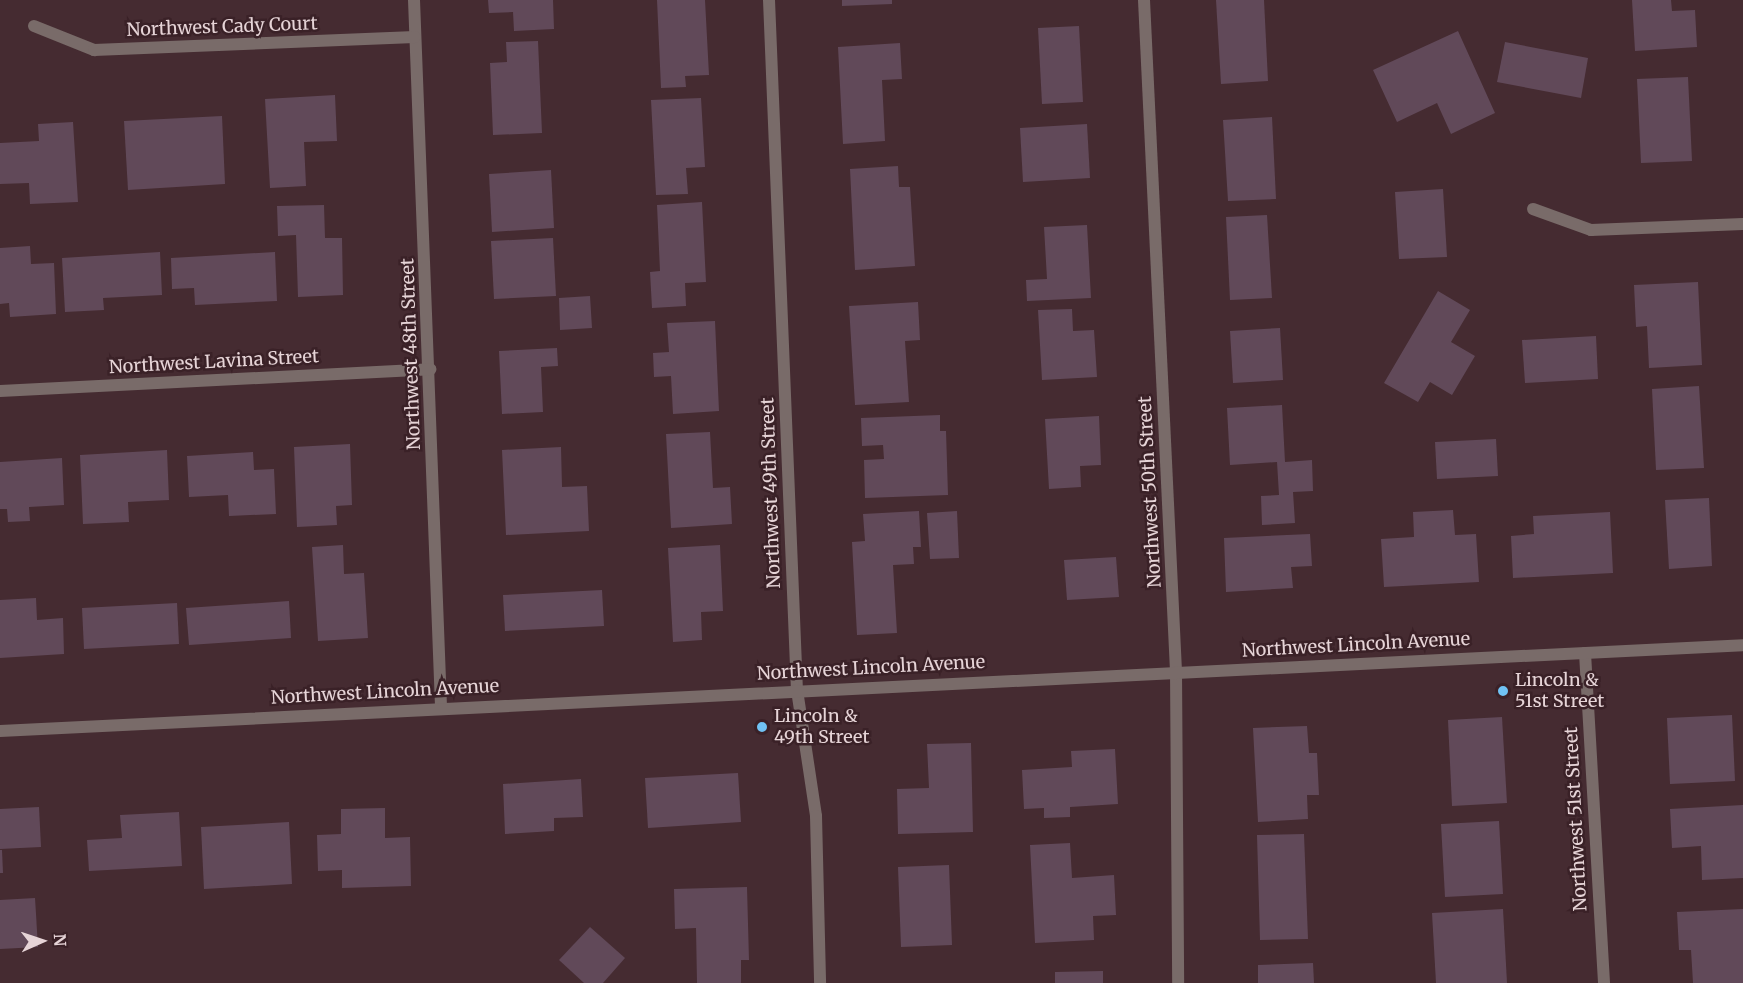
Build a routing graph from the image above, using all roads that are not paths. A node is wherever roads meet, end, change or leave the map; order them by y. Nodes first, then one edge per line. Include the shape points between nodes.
1 (414, 0) edge
2 (769, 0) edge
3 (1144, 0) edge
4 (34, 26) dead end
5 (416, 37) junction
6 (1533, 209) dead end
7 (1743, 224) edge
8 (430, 369) junction
9 (0, 391) edge
10 (1743, 645) edge
11 (1585, 653) junction
12 (1176, 672) junction
13 (797, 690) junction
14 (441, 707) junction
15 (0, 731) edge
16 (820, 983) edge
17 (1178, 983) edge
18 (1604, 983) edge

1 - 5 street, Northwest 48th Street
2 - 13 street, Northwest 49th Street
3 - 12 street, Northwest 50th Street
4 - 5 street, Northwest Cady Court via 94,50
5 - 8 street, Northwest 48th Street
6 - 7 street via 1591,230
8 - 9 street, Northwest Lavina Street
8 - 14 street, Northwest 48th Street
10 - 11 street, Northwest Lincoln Avenue
11 - 12 street, Northwest Lincoln Avenue
11 - 18 street, Northwest 51st Street
12 - 13 street, Northwest Lincoln Avenue
12 - 17 street, Northwest 50th Street
13 - 14 street, Northwest Lincoln Avenue
13 - 16 street, Northwest 49th Street via 816,816
14 - 15 street, Northwest Lincoln Avenue

